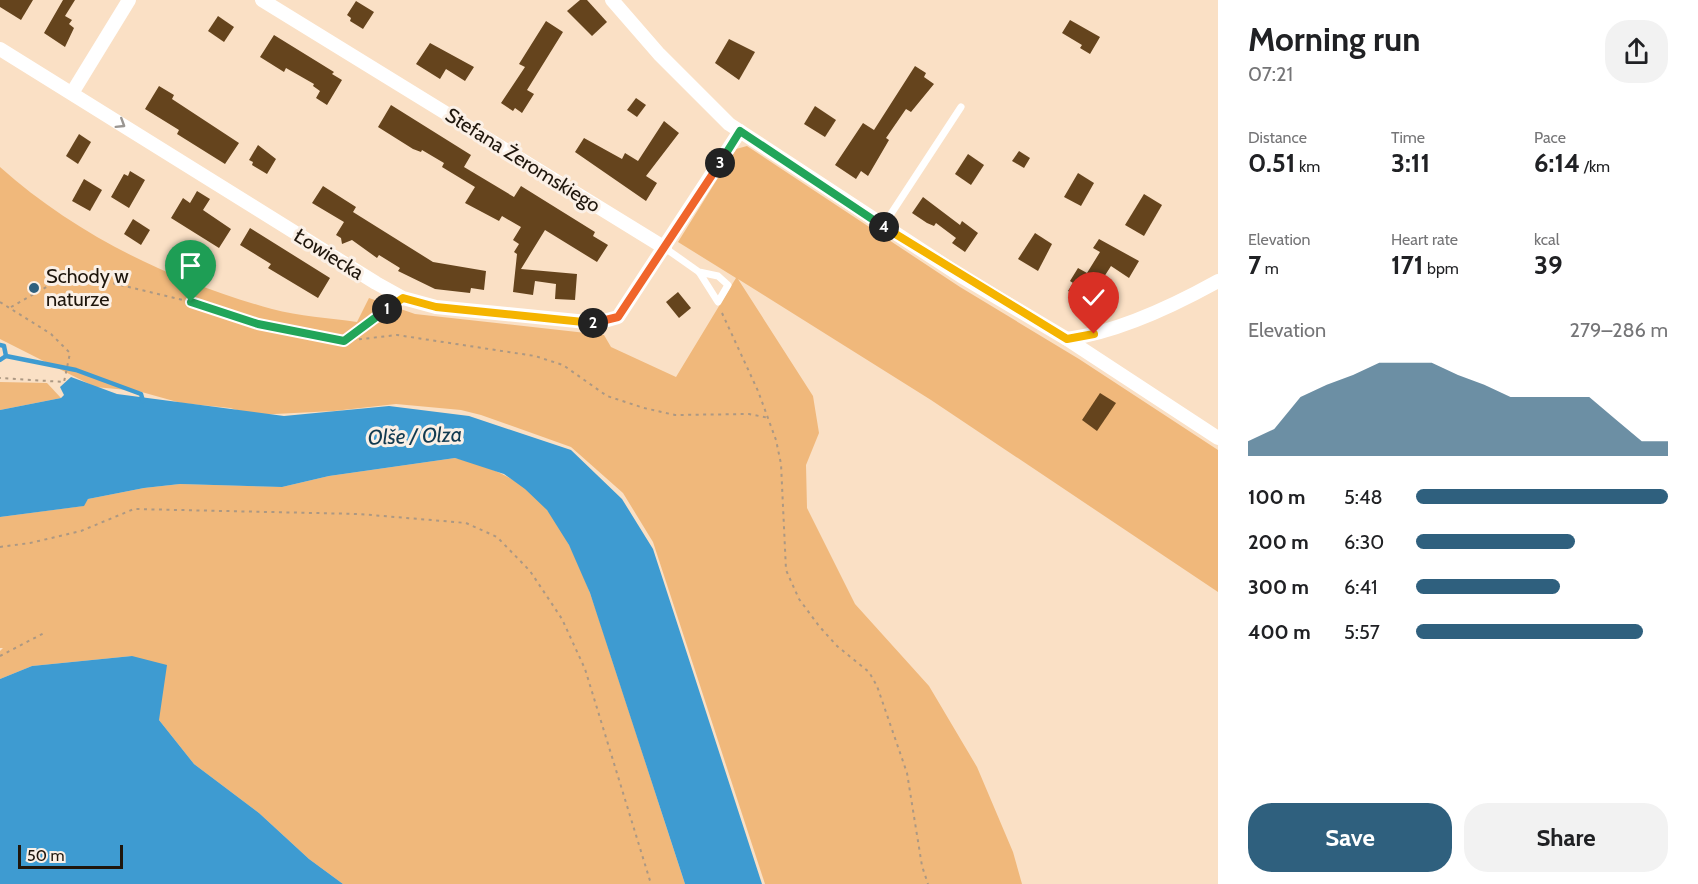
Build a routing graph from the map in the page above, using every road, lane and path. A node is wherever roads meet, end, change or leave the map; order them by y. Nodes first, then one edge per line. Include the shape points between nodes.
1 (129, 0) edge
2 (262, 0) edge
3 (612, 0) edge
4 (0, 49) edge
5 (72, 93) junction
6 (961, 107) dead end
7 (740, 131) junction
8 (883, 226) junction
9 (665, 248) junction
10 (699, 272) junction
11 (1218, 281) edge
12 (403, 298) junction
13 (718, 302) junction
14 (0, 303) edge
15 (10, 307) junction
16 (1067, 339) junction
17 (344, 341) junction
18 (0, 378) edge
19 (769, 418) junction
20 (1218, 438) edge
21 (0, 547) edge
22 (46, 632) dead end
23 (0, 656) edge
24 (651, 884) edge
25 (928, 884) edge

1 - 5 street
2 - 9 street, Stefana Żeromskiego
3 - 7 street via 658,54
4 - 5 street, Łowiecka
5 -> 12 street, Łowiecka
6 - 8 lane
7 - 8 street
7 - 9 street
8 - 16 street
9 - 10 lane
9 - 12 street, Łowiecka via 618,317 597,323 436,307
10 - 13 lane
10 - 13 lane via 718,276 729,285
11 - 16 street via 1140,318
12 - 17 path
13 - 19 path
14 - 15 path
15 - 17 path via 71,273 191,302 258,324
15 - 18 path via 68,348 70,360 64,382
16 - 20 street
17 - 19 path via 397,335 535,356 563,366 608,396 645,408 675,415 748,414
19 - 25 path via 781,464 786,570 819,626 869,672 877,686 907,773
21 - 24 path via 81,531 134,509 359,514 466,523 497,537 530,571 562,619 585,669
22 - 23 path

